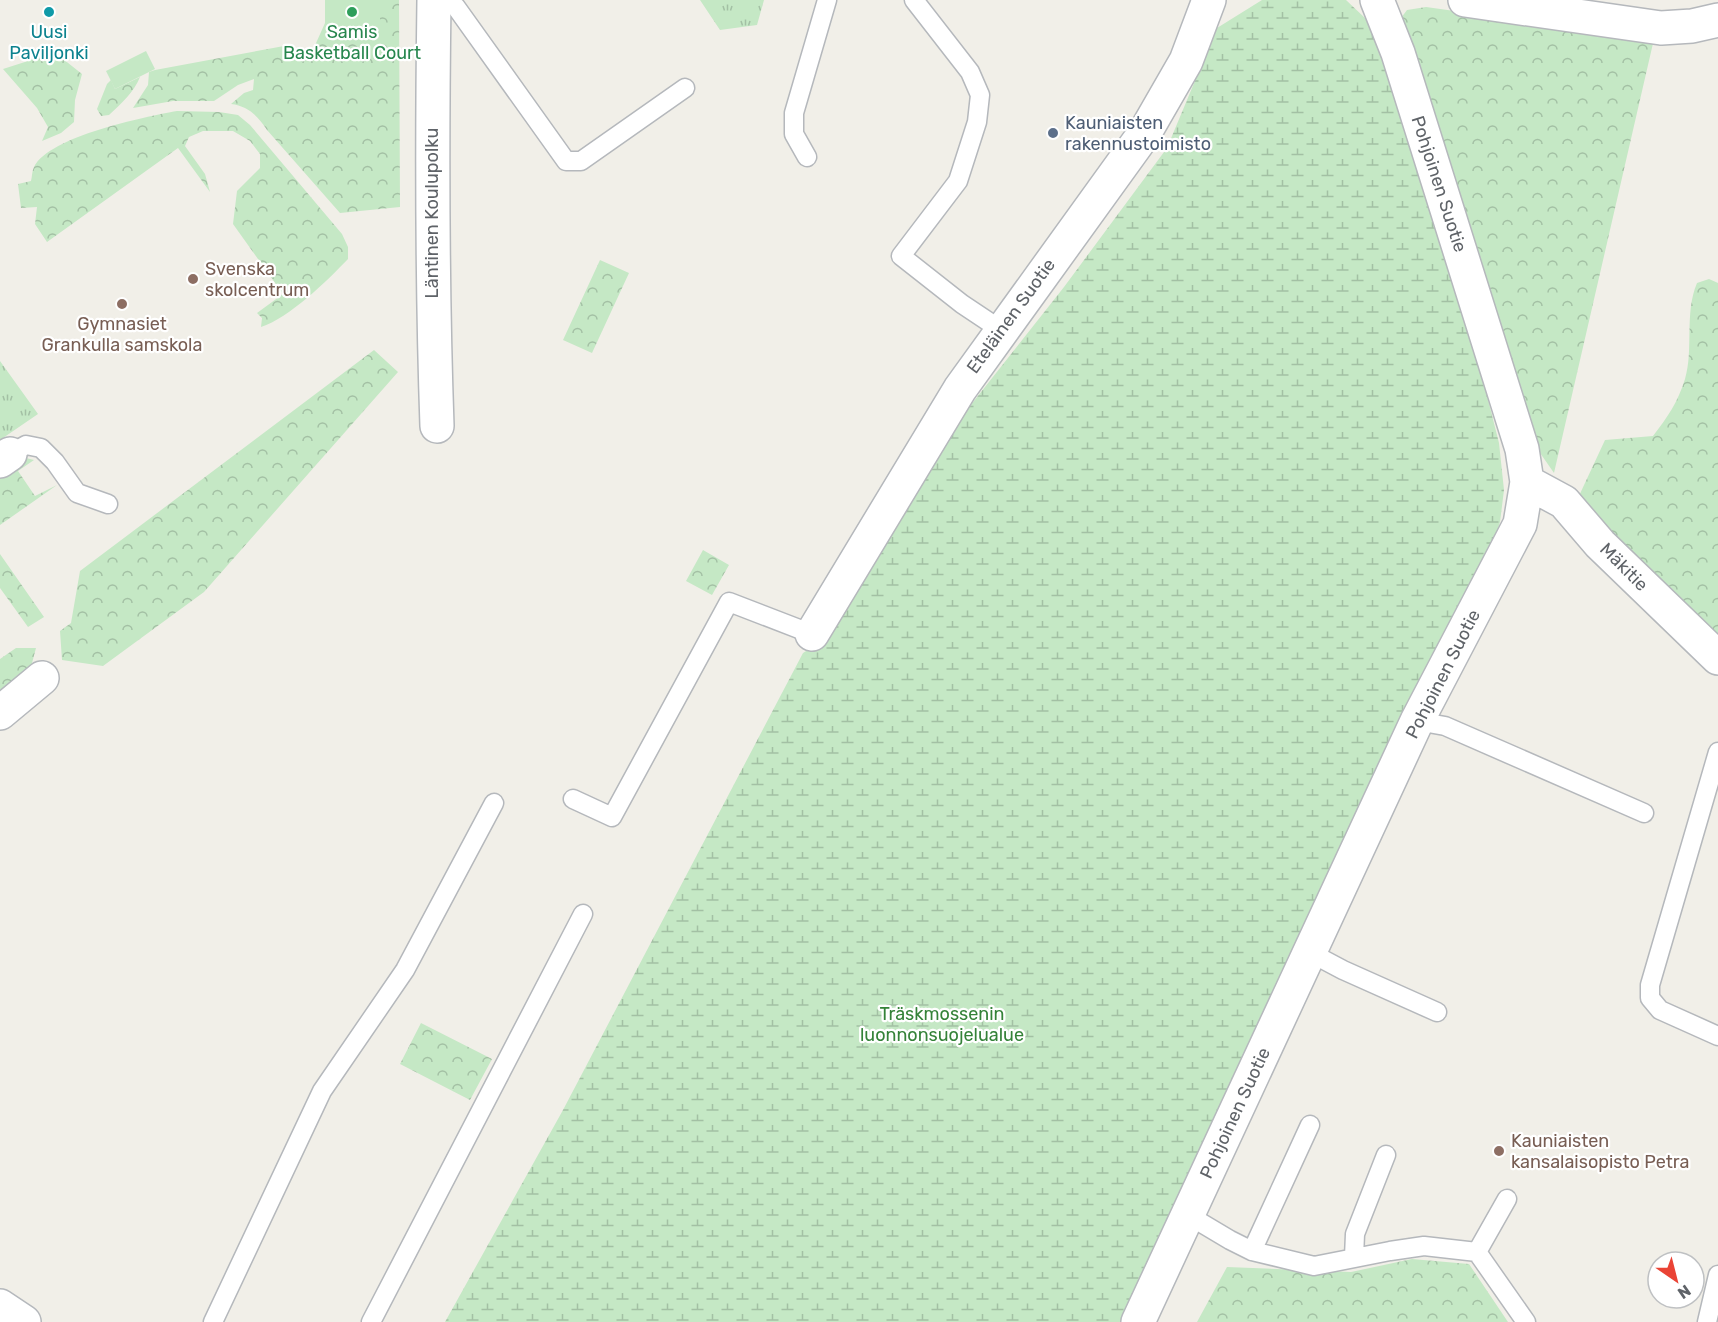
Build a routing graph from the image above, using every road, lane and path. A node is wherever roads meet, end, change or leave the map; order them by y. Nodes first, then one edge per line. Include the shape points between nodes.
1 (434, 0) edge
2 (444, 0) edge
3 (827, 0) edge
4 (914, 0) edge
5 (1209, 0) edge
6 (1377, 0) edge
7 (1465, 0) edge
8 (1718, 20) edge
9 (685, 88) dead end
10 (807, 157) dead end
11 (1001, 330) junction
12 (437, 426) dead end
13 (5, 457) edge
14 (1527, 482) junction
15 (108, 504) dead end
16 (812, 634) joint
17 (1718, 658) edge
18 (42, 678) dead end
19 (0, 713) edge
20 (1418, 721) junction
21 (1718, 752) edge
22 (573, 799) dead end
23 (494, 803) dead end
24 (1644, 813) dead end
25 (583, 914) dead end
26 (1309, 952) junction
27 (1437, 1012) dead end
28 (1718, 1036) edge
29 (1310, 1125) dead end
30 (1386, 1155) dead end
31 (1507, 1199) dead end
32 (1188, 1215) junction
33 (1252, 1251) junction
34 (1477, 1252) junction
35 (1354, 1257) junction
36 (1718, 1275) edge
37 (0, 1306) edge
38 (24, 1322) edge
39 (213, 1322) edge
40 (371, 1322) edge
41 (1138, 1322) edge
42 (1526, 1322) edge
43 (1707, 1322) edge

1 - 12 street, Läntinen Koulupolku via 431,188
2 - 9 lane via 456,7 566,161 582,161
3 - 10 lane via 794,113 794,134
4 - 11 lane via 970,72 980,95 977,122 958,181 901,256
5 - 11 street, Eteläinen Suotie via 1186,61 1144,134
6 - 14 street, Pohjoinen Suotie via 1398,53 1509,404
7 - 8 street via 1661,28
11 - 16 street, Eteläinen Suotie via 960,389
13 - 15 lane via 26,445 41,448 77,494
14 - 17 street, Mäkitie via 1564,502 1600,544
14 - 20 street, Pohjoinen Suotie via 1520,524
16 - 22 lane via 729,602 612,817
18 - 19 street
20 - 24 lane via 1445,726
20 - 26 street, Pohjoinen Suotie
21 - 28 lane via 1650,985 1650,998 1660,1010
23 - 39 lane via 405,970 322,1091
25 - 40 lane
26 - 27 lane
26 - 32 street, Pohjoinen Suotie
29 - 33 lane
30 - 35 lane via 1355,1234
31 - 34 lane
32 - 33 lane
32 - 41 street, Pohjoinen Suotie
33 - 35 lane via 1314,1266
34 - 35 lane via 1424,1246
34 - 42 lane
36 - 43 lane
37 - 38 street

